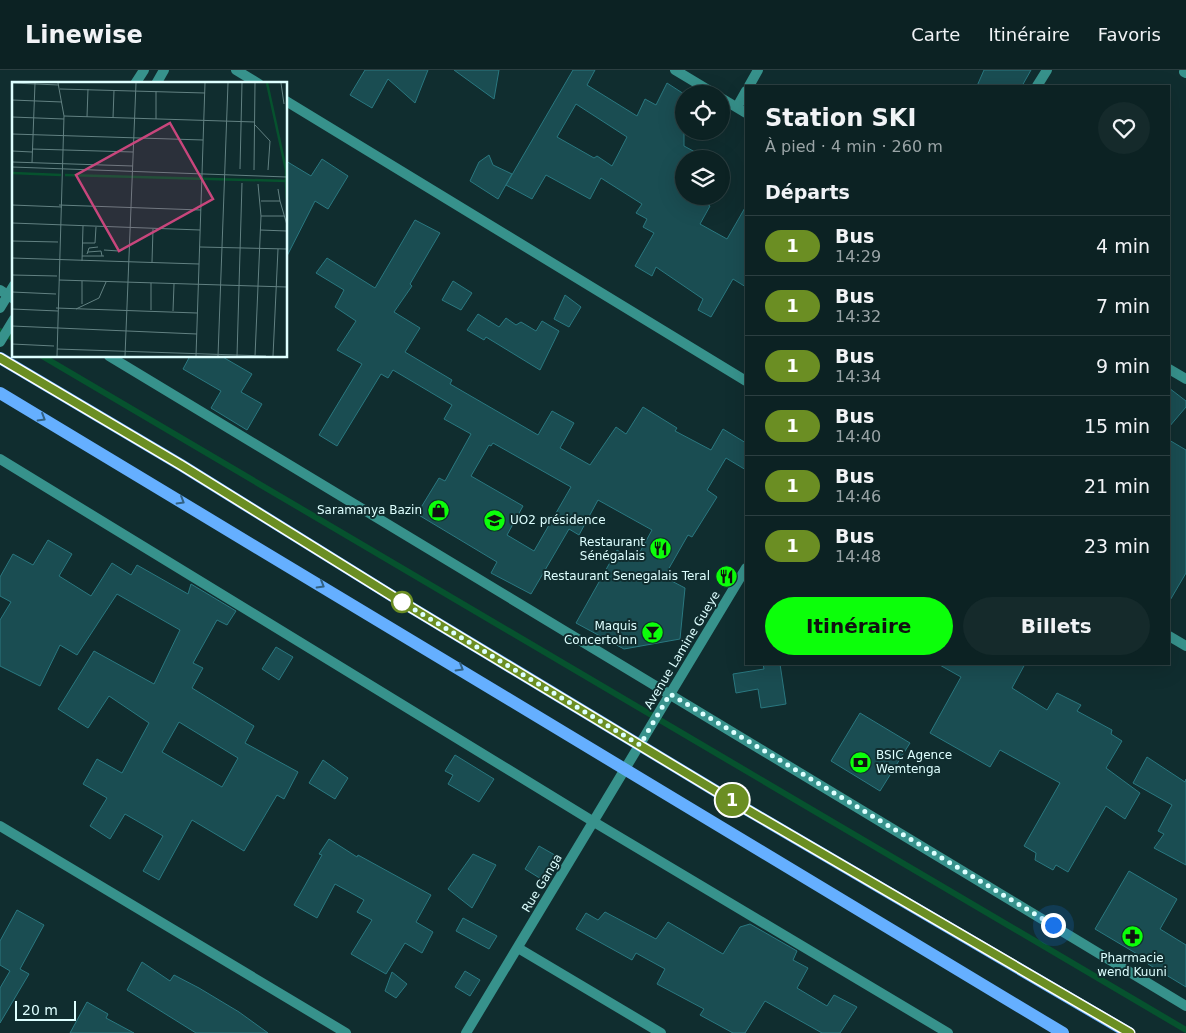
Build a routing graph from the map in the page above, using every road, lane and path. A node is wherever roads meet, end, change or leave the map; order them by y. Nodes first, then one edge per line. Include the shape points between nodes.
1 (144, 70) edge
2 (164, 70) edge
3 (236, 70) edge
4 (675, 70) edge
5 (758, 70) edge
6 (1047, 70) edge
7 (136, 82) edge
8 (157, 82) edge
9 (256, 82) edge
10 (699, 85) edge
11 (750, 85) edge
12 (1038, 85) edge
13 (745, 93) edge
14 (288, 102) edge
15 (730, 103) edge
16 (737, 107) junction
17 (745, 112) edge
18 (7, 295) edge
19 (0, 308) edge
20 (12, 322) edge
21 (0, 342) edge
22 (0, 358) edge
23 (113, 358) edge
24 (1170, 370) edge
25 (1186, 379) edge
26 (745, 380) edge
27 (0, 393) edge
28 (0, 459) edge
29 (745, 570) edge
30 (1170, 637) edge
31 (1186, 646) edge
32 (670, 694) junction
33 (640, 745) junction
34 (625, 770) junction
35 (594, 822) junction
36 (0, 826) edge
37 (518, 948) junction
38 (1186, 1006) edge
39 (346, 1033) edge
40 (466, 1033) edge
41 (661, 1033) edge
42 (948, 1033) edge
43 (1063, 1033) edge
44 (1130, 1033) edge

1 - 7 street
2 - 8 street
3 - 9 street
4 - 10 street
5 - 11 street
6 - 12 street
13 - 16 street
14 - 26 street
15 - 16 street
16 - 17 street
18 - 19 street
20 - 21 street
22 - 33 main road
23 - 32 street
24 - 25 street
27 -> 34 main road
28 - 35 street
29 - 32 street, Avenue Lamine Gueye
30 - 31 street
32 - 33 street, Avenue Lamine Gueye
32 - 38 street
33 - 34 street, Rue Ganga
33 - 44 main road
34 - 35 street, Rue Ganga
34 - 43 main road
35 - 37 street, Rue Ganga
35 - 42 street
36 - 39 street
37 - 40 street, Rue Ganga
37 - 41 street

